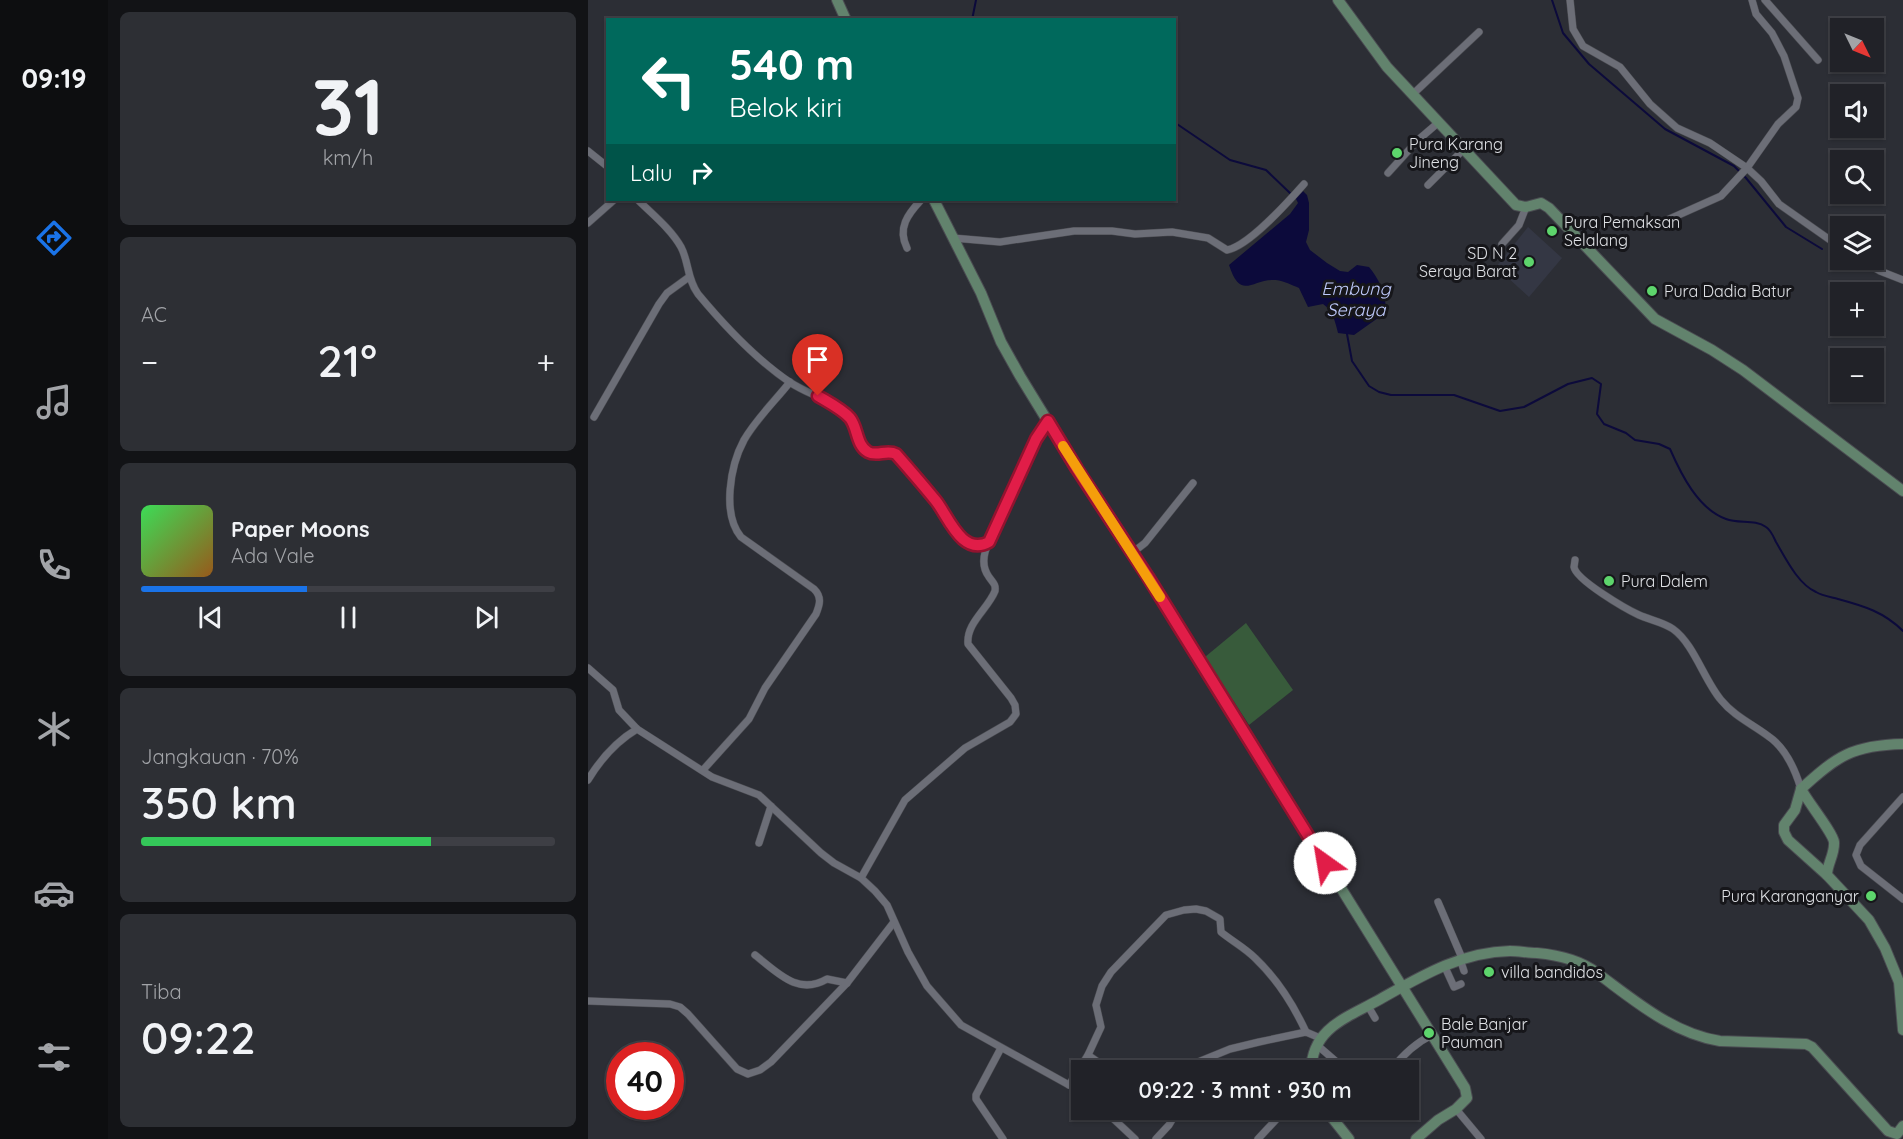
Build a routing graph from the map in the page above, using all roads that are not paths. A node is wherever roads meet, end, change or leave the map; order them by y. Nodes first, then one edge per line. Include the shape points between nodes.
1 (837, 0) edge
2 (1338, 0) edge
3 (1570, 0) edge
4 (1752, 0) edge
5 (1764, 0) edge
6 (845, 18) edge
7 (1479, 32) dead end
8 (1818, 60) dead end
9 (1413, 94) junction
10 (1439, 122) junction
11 (1464, 149) junction
12 (588, 151) edge
13 (606, 165) edge
14 (1747, 168) junction
15 (1388, 173) dead end
16 (1304, 184) dead end
17 (1428, 185) dead end
18 (613, 201) edge
19 (639, 201) edge
20 (920, 201) edge
21 (934, 201) edge
22 (1526, 207) junction
23 (588, 223) edge
24 (1656, 225) dead end
25 (953, 238) junction
26 (1830, 240) edge
27 (1502, 244) dead end
28 (907, 248) dead end
29 (1878, 270) edge
30 (689, 277) junction
31 (1903, 280) edge
32 (790, 382) junction
33 (594, 417) dead end
34 (1048, 421) junction
35 (1193, 483) dead end
36 (1903, 491) edge
37 (989, 542) junction
38 (1132, 553) junction
39 (1575, 560) dead end
40 (588, 668) edge
41 (637, 729) junction
42 (1903, 744) edge
43 (703, 770) junction
44 (588, 780) edge
45 (1801, 789) junction
46 (1903, 797) edge
47 (771, 806) junction
48 (759, 843) dead end
49 (1827, 875) junction
50 (861, 878) junction
51 (1903, 899) edge
52 (1438, 902) dead end
53 (894, 922) junction
54 (755, 955) dead end
55 (1461, 958) junction
56 (1444, 965) junction
57 (1464, 970) dead end
58 (847, 983) junction
59 (1461, 984) dead end
60 (1403, 986) junction
61 (588, 1001) edge
62 (1368, 1006) junction
63 (1375, 1018) dead end
64 (1903, 1030) edge
65 (1306, 1032) junction
66 (1432, 1035) junction
67 (1318, 1041) junction
68 (1001, 1048) junction
69 (1088, 1055) junction
70 (1215, 1055) junction
71 (1095, 1060) edge
72 (1203, 1060) edge
73 (1211, 1060) edge
74 (1312, 1060) edge
75 (1336, 1060) edge
76 (1400, 1060) edge
77 (1069, 1085) joint
78 (1456, 1109) junction
79 (1115, 1120) edge
80 (1172, 1120) edge
81 (1276, 1120) edge
82 (1334, 1120) edge
83 (1903, 1126) edge
84 (1003, 1139) edge
85 (1135, 1139) edge
86 (1156, 1139) edge
87 (1258, 1139) edge
88 (1349, 1139) edge
89 (1416, 1139) edge
90 (1480, 1139) edge

1 - 6 street
2 - 9 street via 1387,67
3 - 14 street via 1573,29 1583,46 1622,69 1650,104 1677,128 1710,143
4 - 14 street via 1756,14 1785,56 1798,98 1796,107 1778,124
5 - 8 street
7 - 9 street
9 - 10 street
10 - 11 street
10 - 15 street
11 - 17 street
11 - 22 street via 1516,205
12 - 13 street
14 - 24 street via 1721,196
14 - 26 street via 1779,204
16 - 25 street via 1248,239 1227,250 1208,238 1172,232 1074,231 1000,242
18 - 23 street
19 - 30 street via 679,244
20 - 28 street via 902,230
21 - 25 street
22 - 27 street via 1519,225
22 - 36 street via 1541,203 1549,208 1651,315 1743,370
25 - 34 street via 1006,351
29 - 31 street
30 - 32 street via 700,296 735,334
30 - 33 street via 659,304
32 - 37 street via 850,418 866,450 896,454 963,539 977,545
32 - 43 street via 743,443 732,483 730,514 741,537 814,589 820,606 749,719
34 - 37 street
34 - 38 street
35 - 38 street via 1145,543
37 - 50 street via 984,560 995,591 973,626 968,644 1011,698 1016,714 1010,722 965,748 905,800
38 - 60 street
39 - 45 street via 1574,572 1578,576 1680,636 1727,707 1782,749
40 - 41 street via 613,690 619,710
41 - 43 street
41 - 44 street via 611,750
42 - 45 street via 1853,750
43 - 47 street via 759,795
45 - 49 street via 1833,838
45 - 49 street via 1784,831 1788,840
46 - 51 street via 1860,845 1856,855 1862,867
47 - 48 street
47 - 50 street via 821,853
49 - 64 street via 1869,921 1885,948 1899,982
50 - 53 street via 887,905
52 - 55 street
53 - 58 street
53 - 68 street via 929,990 961,1025
54 - 58 street via 787,979 804,986 829,979
55 - 56 street
55 - 57 street
55 - 83 street via 1491,957 1511,951 1548,954 1582,964 1666,1021 1708,1038 1806,1044 1888,1131 1897,1134
56 - 59 street via 1454,987
56 - 60 street
58 - 61 street via 771,1062 748,1074 733,1066 680,1007
60 - 62 street
60 - 66 street
62 - 63 street
62 - 67 street via 1335,1024
65 - 67 street
65 - 69 street via 1288,999 1261,964 1221,932 1220,919 1201,909 1190,909 1162,918 1106,979 1096,1005 1101,1027
65 - 70 street
66 - 76 street
66 - 78 street via 1467,1093
67 - 74 street
67 - 75 street
68 - 77 street
68 - 84 street via 976,1099
69 - 71 street
69 - 77 street
70 - 72 street
70 - 73 street
78 - 89 street
78 - 90 street
79 - 85 street
80 - 86 street
81 - 87 street
82 - 88 street

